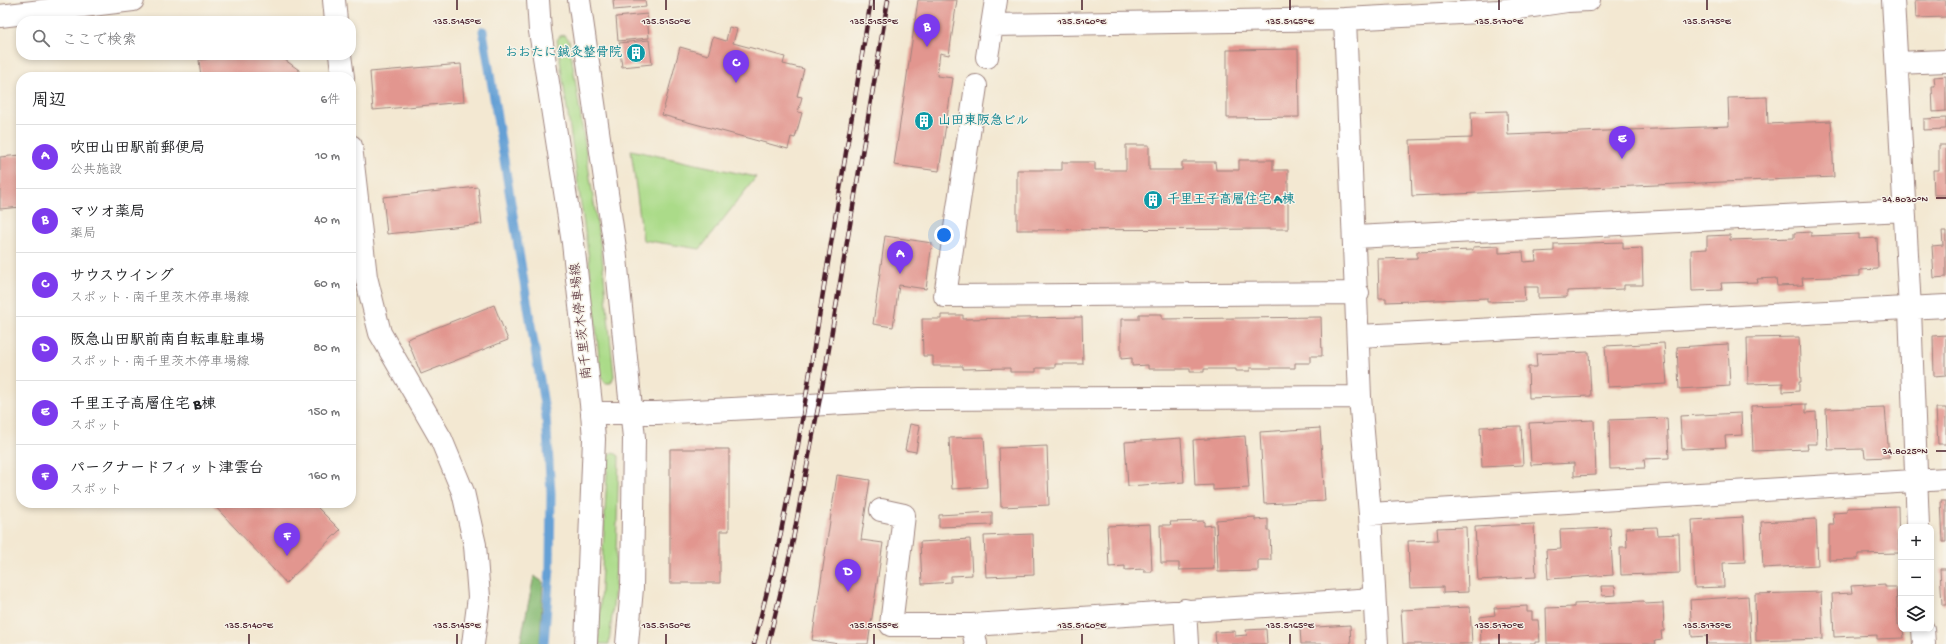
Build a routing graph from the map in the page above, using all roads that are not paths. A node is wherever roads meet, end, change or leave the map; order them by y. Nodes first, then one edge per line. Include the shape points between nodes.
1 (133, 0) edge
2 (334, 0) edge
3 (538, 0) edge
4 (579, 0) edge
5 (996, 0) edge
6 (1589, 0) edge
7 (1893, 0) edge
8 (0, 16) edge
9 (336, 16) edge
10 (1345, 19) junction
11 (992, 25) junction
12 (987, 56) dead end
13 (341, 60) edge
14 (1946, 61) edge
15 (1897, 63) junction
16 (342, 72) edge
17 (976, 86) dead end
18 (356, 190) edge
19 (1904, 210) junction
20 (1355, 237) junction
21 (1358, 293) junction
22 (1946, 306) edge
23 (1910, 308) junction
24 (1359, 336) junction
25 (1360, 397) junction
26 (631, 412) junction
27 (592, 413) junction
28 (1946, 479) edge
29 (1916, 481) junction
30 (882, 510) dead end
31 (1370, 514) junction
32 (1918, 524) edge
33 (1374, 599) junction
34 (1186, 610) junction
35 (1923, 632) edge
36 (974, 634) edge
37 (473, 644) edge
38 (586, 644) edge
39 (627, 644) edge
40 (1187, 644) edge
41 (1376, 644) edge
42 (1924, 644) edge

1 - 8 street
2 - 9 street
3 - 27 street, 南千里茨木停車場線 via 540,31 573,243
4 - 26 street via 615,248
5 - 11 street
6 - 10 street via 1499,11
7 - 15 street
10 - 11 street
10 - 20 street
11 - 12 street
13 - 16 street
14 - 15 street
15 - 19 street
17 - 21 street via 945,296
18 - 37 street via 366,277 380,333 441,439 463,492 475,545 479,597
19 - 20 street
19 - 23 street
20 - 21 street
21 - 24 street
22 - 23 street
23 - 24 street
23 - 29 street
24 - 25 street
25 - 26 street via 920,399
25 - 31 street
26 - 27 street
26 - 39 street via 634,438 632,588
27 - 38 street, 南千里茨木停車場線 via 594,461
28 - 29 street
29 - 31 street
29 - 32 street
30 - 36 street via 904,515 892,625
31 - 33 street
33 - 34 street
33 - 41 street
34 - 36 street
34 - 40 street
35 - 42 street

